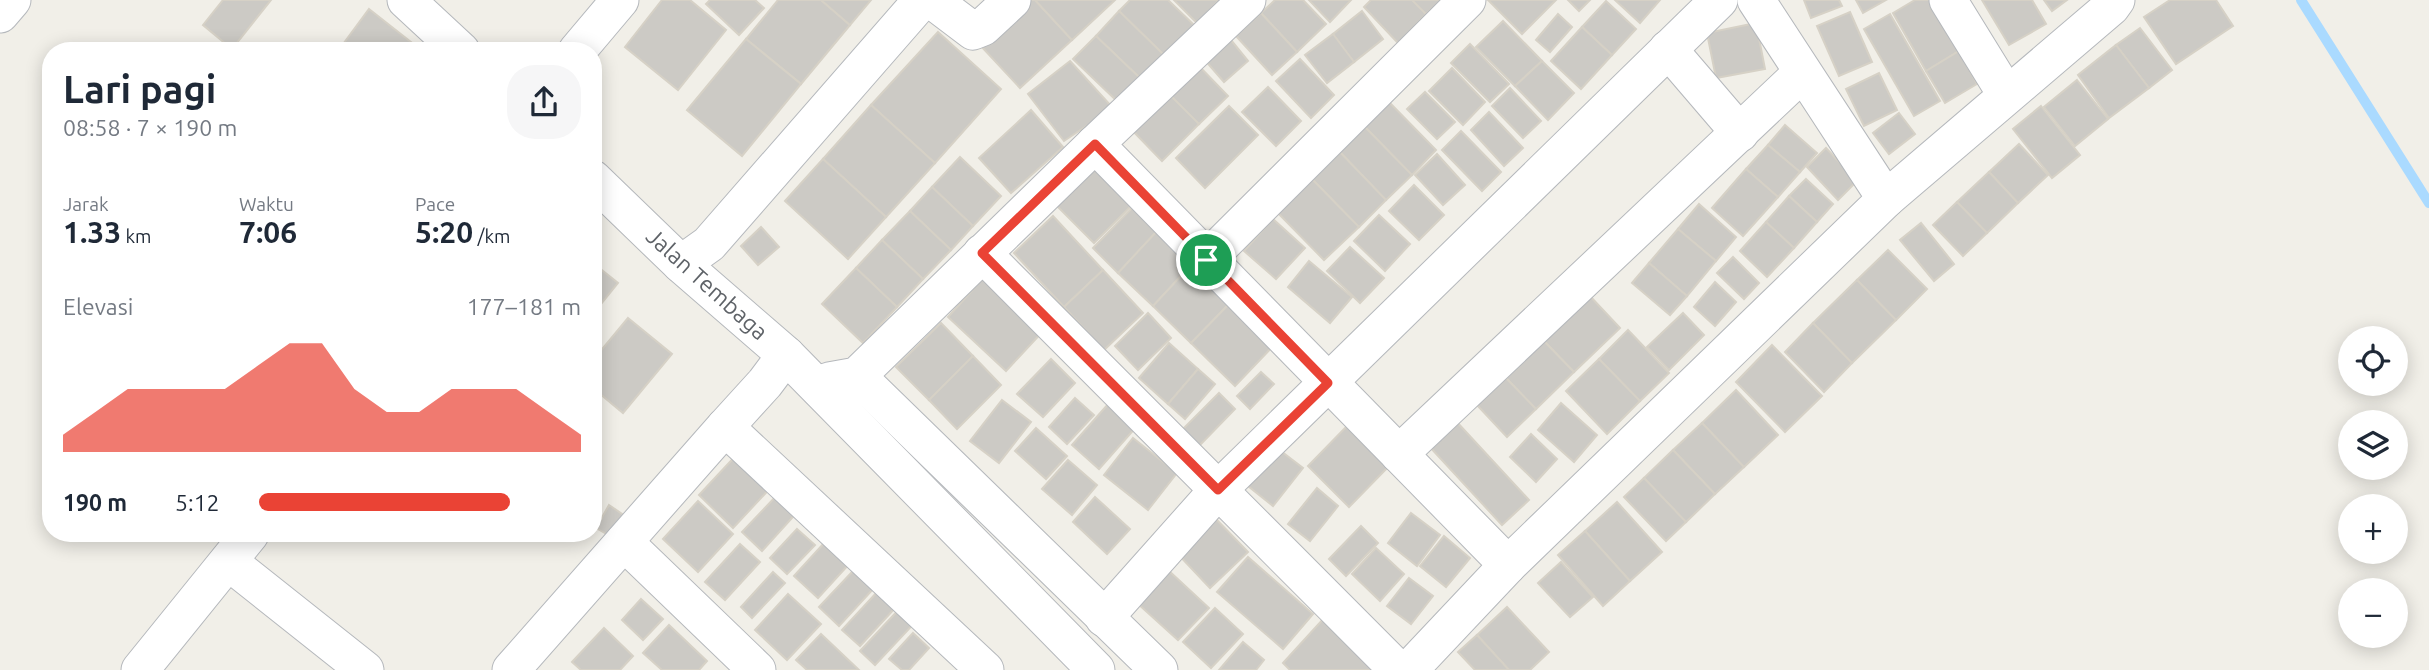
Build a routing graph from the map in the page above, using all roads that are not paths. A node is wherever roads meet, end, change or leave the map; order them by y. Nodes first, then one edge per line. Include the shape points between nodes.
1 (12, 0) edge
2 (406, 0) edge
3 (620, 0) edge
4 (922, 0) edge
5 (932, 0) edge
6 (1013, 0) edge
7 (1247, 0) edge
8 (1466, 0) edge
9 (1720, 0) edge
10 (1756, 0) edge
11 (1948, 0) edge
12 (2116, 0) edge
13 (0, 14) edge
14 (451, 42) edge
15 (585, 42) edge
16 (1668, 49) junction
17 (1802, 73) junction
18 (2006, 94) junction
19 (1740, 133) junction
20 (1095, 144) junction
21 (602, 188) edge
22 (1885, 199) junction
23 (982, 253) junction
24 (1206, 260) junction
25 (681, 264) junction
26 (857, 376) junction
27 (1328, 383) junction
28 (820, 389) junction
29 (754, 394) junction
30 (1399, 454) junction
31 (1218, 490) junction
32 (624, 542) junction
33 (239, 548) edge
34 (1508, 565) junction
35 (1104, 618) junction
36 (524, 665) edge
37 (976, 667) edge
38 (140, 670) edge
39 (365, 670) edge
40 (757, 670) edge
41 (1096, 670) edge
42 (1159, 670) edge
43 (1398, 670) edge
44 (1409, 670) edge

1 - 13 street
2 - 14 street
3 - 15 street
4 - 25 street via 709,244
5 - 6 street via 973,31
7 - 20 street
8 - 24 street
9 - 16 street
10 - 17 street
11 - 18 street
12 - 18 street
16 - 19 street
16 - 27 street
17 - 19 street
17 - 22 street
18 - 22 street
19 - 30 street
20 - 23 street
20 - 24 street
21 - 25 street, Jalan Tembaga
22 - 34 street
23 - 26 street
23 - 31 street
24 - 27 street
25 - 29 street, Jalan Tembaga
26 - 28 street via 828,382
26 - 35 street
27 - 30 street
27 - 31 street
28 - 29 street, Jalan Tembaga
28 - 41 street, Jalan Tembaga
29 - 32 street
29 - 37 street
30 - 34 street
31 - 35 street
31 - 43 street
32 - 36 street
32 - 40 street
33 - 38 street
33 - 39 street
34 - 44 street
35 - 42 street

